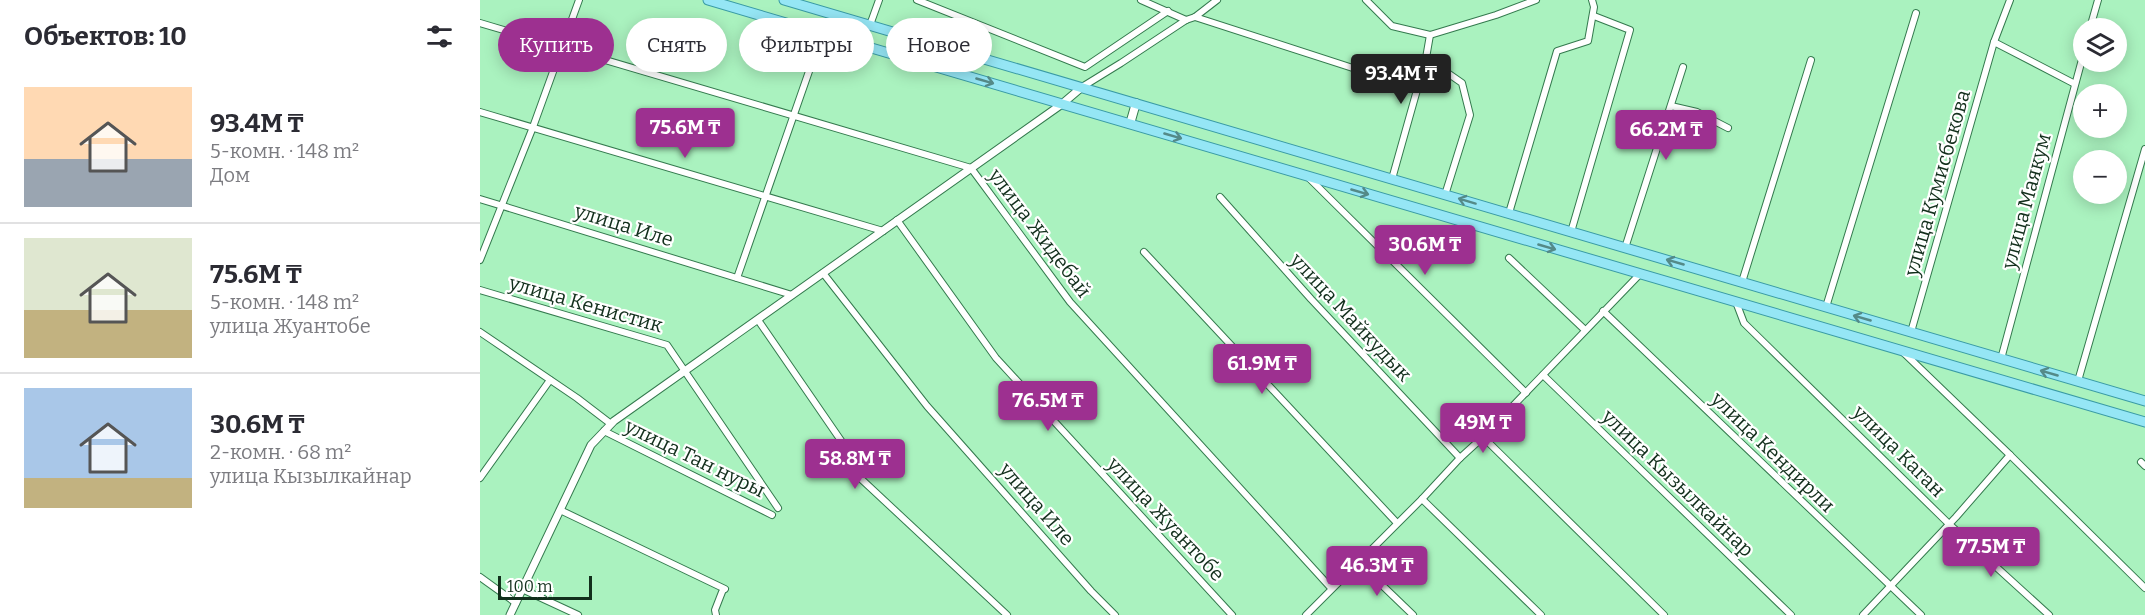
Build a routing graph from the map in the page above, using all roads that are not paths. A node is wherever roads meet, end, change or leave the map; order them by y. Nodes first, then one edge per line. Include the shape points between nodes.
1 (579, 0) edge
2 (708, 0) edge
3 (784, 0) edge
4 (879, 0) edge
5 (916, 0) edge
6 (1141, 0) edge
7 (1217, 0) edge
8 (1366, 0) edge
9 (1536, 0) edge
10 (1592, 0) edge
11 (2010, 0) edge
12 (2098, 0) edge
13 (1168, 11) junction
14 (1916, 13) dead end
15 (1195, 16) junction
16 (1594, 16) junction
17 (572, 18) edge
18 (768, 18) edge
19 (846, 18) edge
20 (873, 18) edge
21 (2093, 18) edge
22 (1186, 20) junction
23 (480, 23) edge
24 (498, 28) edge
25 (1430, 35) junction
26 (1994, 42) junction
27 (1426, 58) junction
28 (1811, 60) dead end
29 (992, 61) edge
30 (614, 63) edge
31 (1683, 67) dead end
32 (1362, 71) dead end
33 (553, 72) edge
34 (810, 72) edge
35 (953, 72) edge
36 (2078, 72) edge
37 (2075, 84) joint
38 (1082, 87) junction
39 (2073, 91) edge
40 (1136, 103) junction
41 (1062, 104) junction
42 (1671, 106) junction
43 (480, 112) edge
44 (795, 117) junction
45 (1130, 124) junction
46 (533, 127) junction
47 (1728, 128) dead end
48 (2145, 149) edge
49 (971, 168) junction
50 (1306, 176) junction
51 (1392, 179) junction
52 (1445, 195) junction
53 (767, 196) junction
54 (1220, 197) dead end
55 (480, 199) edge
56 (502, 205) junction
57 (1509, 213) junction
58 (897, 220) junction
59 (883, 231) junction
60 (1571, 232) junction
61 (1625, 248) junction
62 (1144, 252) dead end
63 (1509, 258) dead end
64 (480, 260) edge
65 (823, 273) junction
66 (1640, 274) junction
67 (737, 278) junction
68 (1742, 282) junction
69 (480, 290) edge
70 (792, 295) junction
71 (1736, 302) junction
72 (1826, 307) junction
73 (1603, 311) junction
74 (758, 320) junction
75 (1585, 330) junction
76 (480, 332) edge
77 (1911, 332) junction
78 (1903, 352) junction
79 (2001, 359) junction
80 (684, 372) junction
81 (1543, 375) junction
82 (550, 380) junction
83 (2078, 381) junction
84 (1526, 393) junction
85 (2145, 401) edge
86 (2145, 422) edge
87 (611, 424) junction
88 (604, 431) junction
89 (1483, 437) junction
90 (2010, 455) junction
91 (1460, 458) junction
92 (480, 478) edge
93 (1422, 499) junction
94 (778, 508) dead end
95 (560, 510) junction
96 (772, 515) dead end
97 (1397, 523) junction
98 (1949, 524) junction
99 (1358, 562) junction
100 (480, 577) edge
101 (1890, 587) junction
102 (1331, 588) junction
103 (2145, 588) edge
104 (522, 589) junction
105 (516, 603) junction
106 (510, 615) edge
107 (578, 615) edge
108 (716, 615) edge
109 (1007, 615) edge
110 (1115, 615) edge
111 (1232, 615) edge
112 (1306, 615) edge
113 (1413, 615) edge
114 (1540, 615) edge
115 (1664, 615) edge
116 (1791, 615) edge
117 (1863, 615) edge
118 (1921, 615) edge
119 (2049, 615) edge

1 - 17 street
2 - 18 main road
3 - 19 main road
4 - 20 street
5 - 13 street via 1084,67
6 - 13 street
7 - 15 street
8 - 25 street via 1392,27
9 - 25 street
10 - 16 street
11 - 26 street, улица Кумисбекова
12 - 21 street
13 - 22 street
14 - 72 street
15 - 22 street
15 - 32 street
16 - 57 street via 1588,41 1557,51
16 - 60 street via 1630,30
22 - 38 street
23 - 24 street, улица Жидебай
25 - 27 street
26 - 37 street
26 - 77 street, улица Кумисбекова
27 - 51 street
27 - 52 street via 1462,82 1470,115
28 - 68 street
29 - 38 main road
30 - 44 street, улица Жидебай
31 - 42 street
33 - 46 street
34 - 44 street
35 -> 41 main road
36 - 37 street, улица Маякум
38 - 40 main road
38 - 41 street
39 - 79 street, улица Маякум
40 - 45 main road
40 - 51 main road
41 - 45 main road
41 - 49 street
42 - 47 street via 1697,112
42 - 61 street
43 - 46 street
44 - 49 street, улица Жидебай
44 - 53 street
45 -> 50 main road
46 - 53 street
46 - 56 street
48 - 83 street
49 - 58 street
49 - 102 street, улица Жидебай via 1070,302
50 -> 66 main road
50 - 84 street
51 - 52 main road
57 -> 52 main road
53 - 59 street
53 - 67 street
54 - 91 street, улица Майкудык
55 - 56 street, улица Иле
56 - 64 street
56 - 67 street, улица Иле
57 - 60 main road
58 - 59 street
58 - 111 street, улица Жуантобе via 996,358
59 - 65 street
60 - 61 main road
68 -> 61 main road
62 - 97 street
63 - 75 street
65 - 70 street
65 - 110 street, улица Иле via 927,406
66 - 71 main road
66 - 73 street
67 - 70 street, улица Иле
68 - 72 main road
69 - 80 street, улица Кенистик via 667,345
70 - 74 street
71 - 78 main road
71 - 98 street, улица Каган via 1744,323
77 -> 72 main road
73 - 75 street
73 - 101 street, улица Кендирли
74 - 80 street
74 - 109 street via 853,459 859,477
75 - 81 street
76 - 82 street, улица Тан нуры
77 - 79 main road
78 - 86 main road
78 - 90 street
83 -> 79 main road
80 - 87 street
80 - 94 street, улица Кенистик
81 - 84 street
81 - 116 street, улица Кызылкайнар
82 - 87 street, улица Тан нуры
82 - 92 street
83 - 85 main road
84 - 89 street
87 - 88 street
88 - 95 street via 591,445
88 - 96 street, улица Тан нуры
89 - 91 street
89 - 115 street
90 - 98 street
90 - 103 street
91 - 93 street
93 - 97 street
93 - 114 street
95 - 104 street
95 - 108 street via 723,590
97 - 99 street
98 - 101 street
98 - 119 street, улица Каган
99 - 102 street
99 - 113 street
100 - 105 street
101 - 117 street
101 - 118 street, улица Кендирли
102 - 112 street
104 - 105 street
104 - 107 street
105 - 106 street

